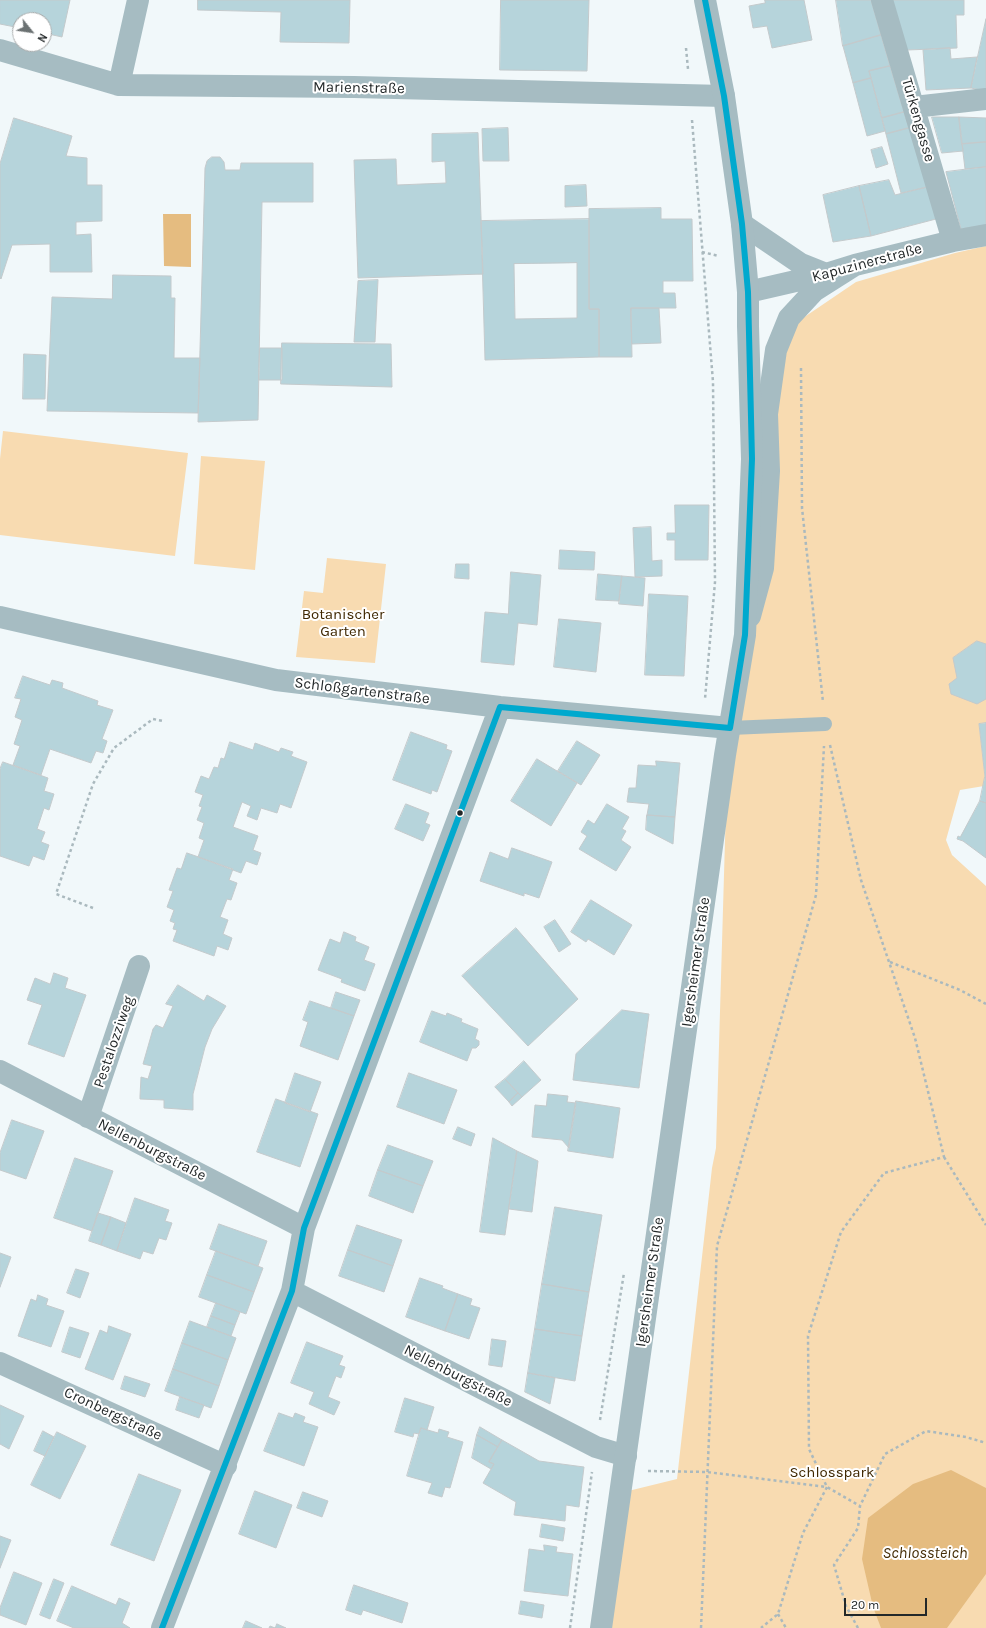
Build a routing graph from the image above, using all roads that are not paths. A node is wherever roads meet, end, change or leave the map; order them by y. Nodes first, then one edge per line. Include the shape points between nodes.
1 (138, 0) edge
2 (705, 0) edge
3 (882, 0) edge
4 (0, 50) edge
5 (119, 85) junction
6 (724, 96) junction
7 (986, 98) edge
8 (914, 107) junction
9 (742, 224) junction
10 (986, 235) edge
11 (953, 241) junction
12 (855, 265) junction
13 (826, 274) junction
14 (748, 292) junction
15 (0, 617) edge
16 (745, 635) junction
17 (500, 707) junction
18 (825, 724) road end
19 (730, 728) junction
20 (139, 966) dead end
21 (0, 1071) edge
22 (88, 1117) junction
23 (304, 1228) junction
24 (292, 1292) junction
25 (0, 1363) edge
26 (626, 1456) junction
27 (226, 1466) junction
28 (162, 1628) edge
29 (601, 1628) edge

1 - 5 street
2 - 6 street, Igersheimer Straße
3 - 8 street, Türkengasse
4 - 5 street, Marienstraße
5 - 6 street, Marienstraße via 354,87
6 - 9 street, Igersheimer Straße
7 - 8 street
8 - 11 street, Türkengasse
9 - 13 street via 801,264
9 - 14 street, Igersheimer Straße
10 - 11 street, Kapuzinerstraße
11 - 12 street, Kapuzinerstraße
12 - 13 street, Kapuzinerstraße
12 - 16 street via 814,291 789,318 776,350 766,414 769,471 763,568
13 - 14 street, Kapuzinerstraße
14 - 16 street, Igersheimer Straße via 752,459
15 - 17 street, Schloßgartenstraße via 276,680
16 - 19 street, Igersheimer Straße
17 - 19 street, Schloßgartenstraße
17 - 23 street
18 - 19 lane
19 - 26 street, Igersheimer Straße
20 - 22 street, Pestalozziweg
21 - 22 street, Nellenburgstraße
22 - 23 street, Nellenburgstraße
23 - 24 street
24 - 26 street, Nellenburgstraße via 596,1447
24 - 27 street
25 - 27 street, Cronbergstraße
26 - 29 street, Igersheimer Straße
27 - 28 street

